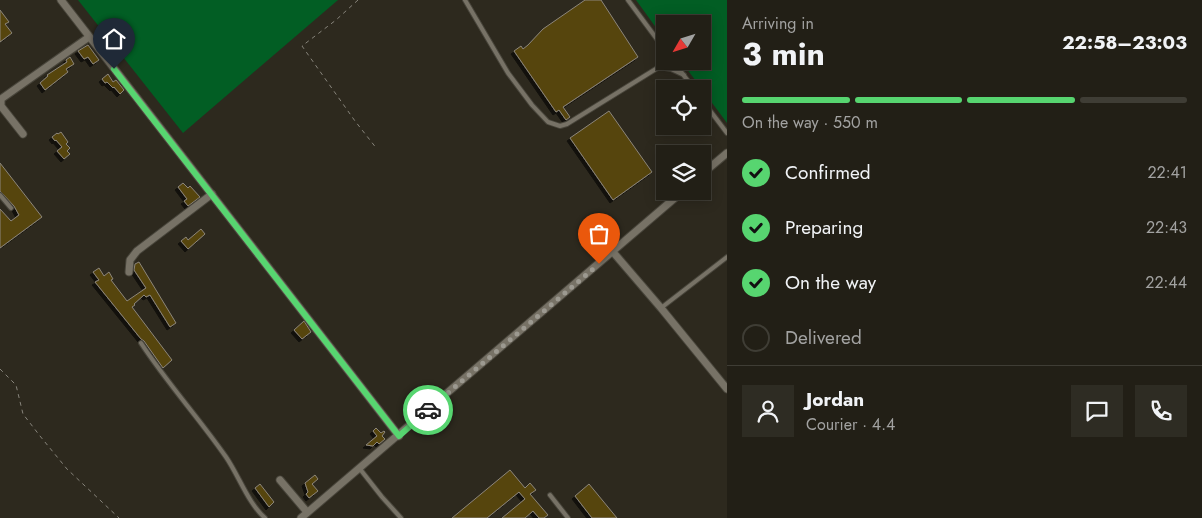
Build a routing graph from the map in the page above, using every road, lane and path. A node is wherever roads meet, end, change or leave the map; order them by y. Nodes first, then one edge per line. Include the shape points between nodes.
1 (61, 0) edge
2 (358, 0) edge
3 (466, 0) edge
4 (628, 0) edge
5 (89, 37) junction
6 (656, 38) edge
7 (656, 68) edge
8 (673, 70) edge
9 (680, 70) edge
10 (684, 75) junction
11 (688, 80) edge
12 (711, 112) edge
13 (727, 133) edge
14 (23, 134) dead end
15 (378, 149) dead end
16 (727, 153) edge
17 (711, 166) edge
18 (212, 194) junction
19 (0, 195) edge
20 (673, 200) edge
21 (11, 208) dead end
22 (613, 252) junction
23 (727, 257) edge
24 (129, 272) dead end
25 (661, 308) junction
26 (141, 343) dead end
27 (0, 368) edge
28 (727, 388) edge
29 (399, 436) junction
30 (360, 469) junction
31 (280, 480) dead end
32 (550, 495) dead end
33 (307, 512) junction
34 (120, 518) edge
35 (265, 518) edge
36 (300, 518) edge
37 (401, 518) edge
38 (568, 518) edge

1 - 5 street
2 - 15 path via 302,46 354,121
3 - 7 lane via 508,73 532,105 554,125 567,124
4 - 6 lane
5 - 14 street via 1,99 1,106
5 - 18 street
8 - 10 lane
9 - 10 lane
10 - 11 lane
12 - 13 lane
16 - 17 street
18 - 24 street via 137,251 130,260
18 - 29 street
19 - 21 lane
20 - 22 street
22 - 25 street
22 - 29 street
23 - 25 lane
25 - 28 street
26 - 35 lane via 221,449
27 - 34 path via 16,384 22,414 67,469
29 - 30 street
30 - 33 street
30 - 37 lane
31 - 33 street
32 - 38 lane
33 - 36 street

